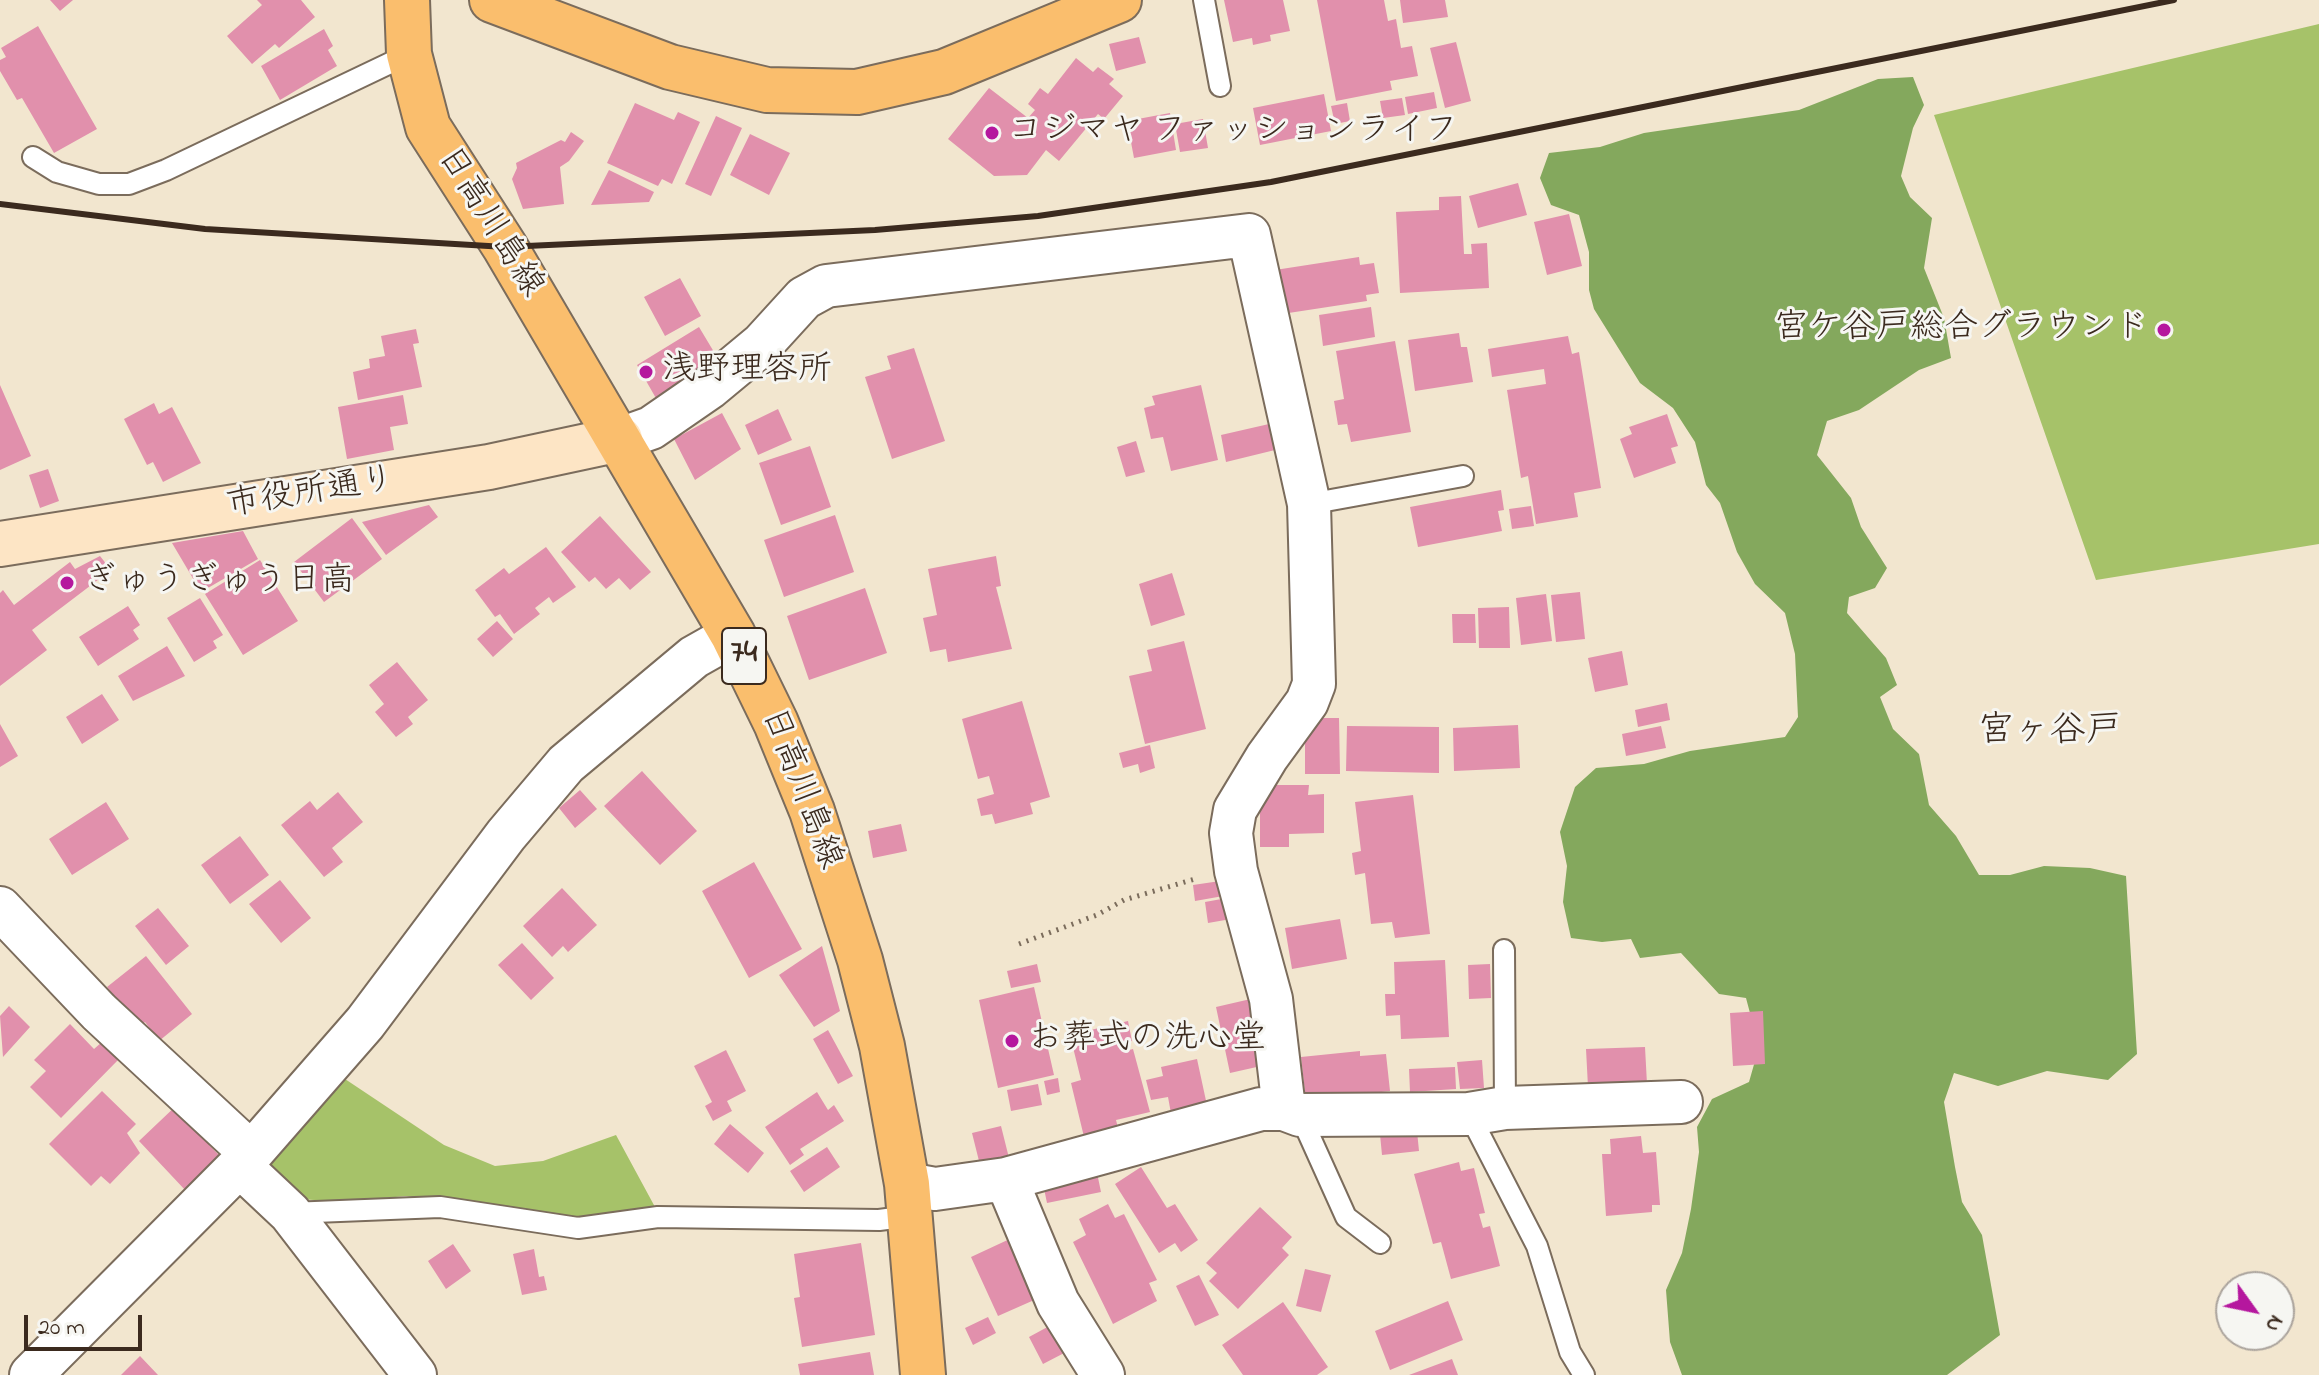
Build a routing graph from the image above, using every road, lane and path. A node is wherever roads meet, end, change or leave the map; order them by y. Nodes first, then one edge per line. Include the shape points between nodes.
1 (407, 0) edge
2 (492, 0) edge
3 (1119, 0) edge
4 (1204, 0) edge
5 (409, 54) junction
6 (1220, 86) dead end
7 (33, 157) dead end
8 (620, 439) junction
9 (1463, 476) dead end
10 (1309, 504) junction
11 (0, 544) edge
12 (733, 635) junction
13 (1236, 871) junction
14 (0, 908) edge
15 (1019, 944) dead end
16 (1504, 950) dead end
17 (1681, 1102) dead end
18 (1487, 1111) junction
19 (1292, 1112) junction
20 (245, 1159) junction
21 (1006, 1179) junction
22 (908, 1200) junction
23 (290, 1213) junction
24 (1380, 1243) dead end
25 (31, 1375) edge
26 (415, 1375) edge
27 (923, 1375) edge
28 (1103, 1375) edge
29 (1584, 1375) edge

1 - 5 main road, 日高川島線 / 74
2 - 3 main road via 670,67 767,90 857,92 944,72
4 - 6 lane
5 - 7 lane via 129,184 99,184 57,172
5 - 8 main road, 日高川島線 / 74 via 428,127
8 - 10 street via 651,428 709,388 762,344 804,298 826,286 1249,235
8 - 11 street, 市役所通り via 489,467
8 - 12 main road, 日高川島線 / 74
9 - 10 lane
10 - 13 street via 1314,684 1235,810 1231,833
12 - 20 street via 694,657 566,764 365,1023
12 - 22 main road, 日高川島線 / 74 via 812,811 851,930 873,1004
13 - 15 path via 1166,885
13 - 19 street via 1271,999
14 - 20 street
16 - 18 lane
17 - 18 street
18 - 19 street
18 - 29 lane via 1570,1352
19 - 21 street via 1261,1109
19 - 24 lane via 1346,1217
20 - 23 street
20 - 25 street
21 - 22 street via 935,1189
21 - 28 street via 1058,1303
22 - 23 lane via 879,1220 658,1217 578,1228 440,1207
22 - 27 main road, 日高川島線 / 74
23 - 26 street

